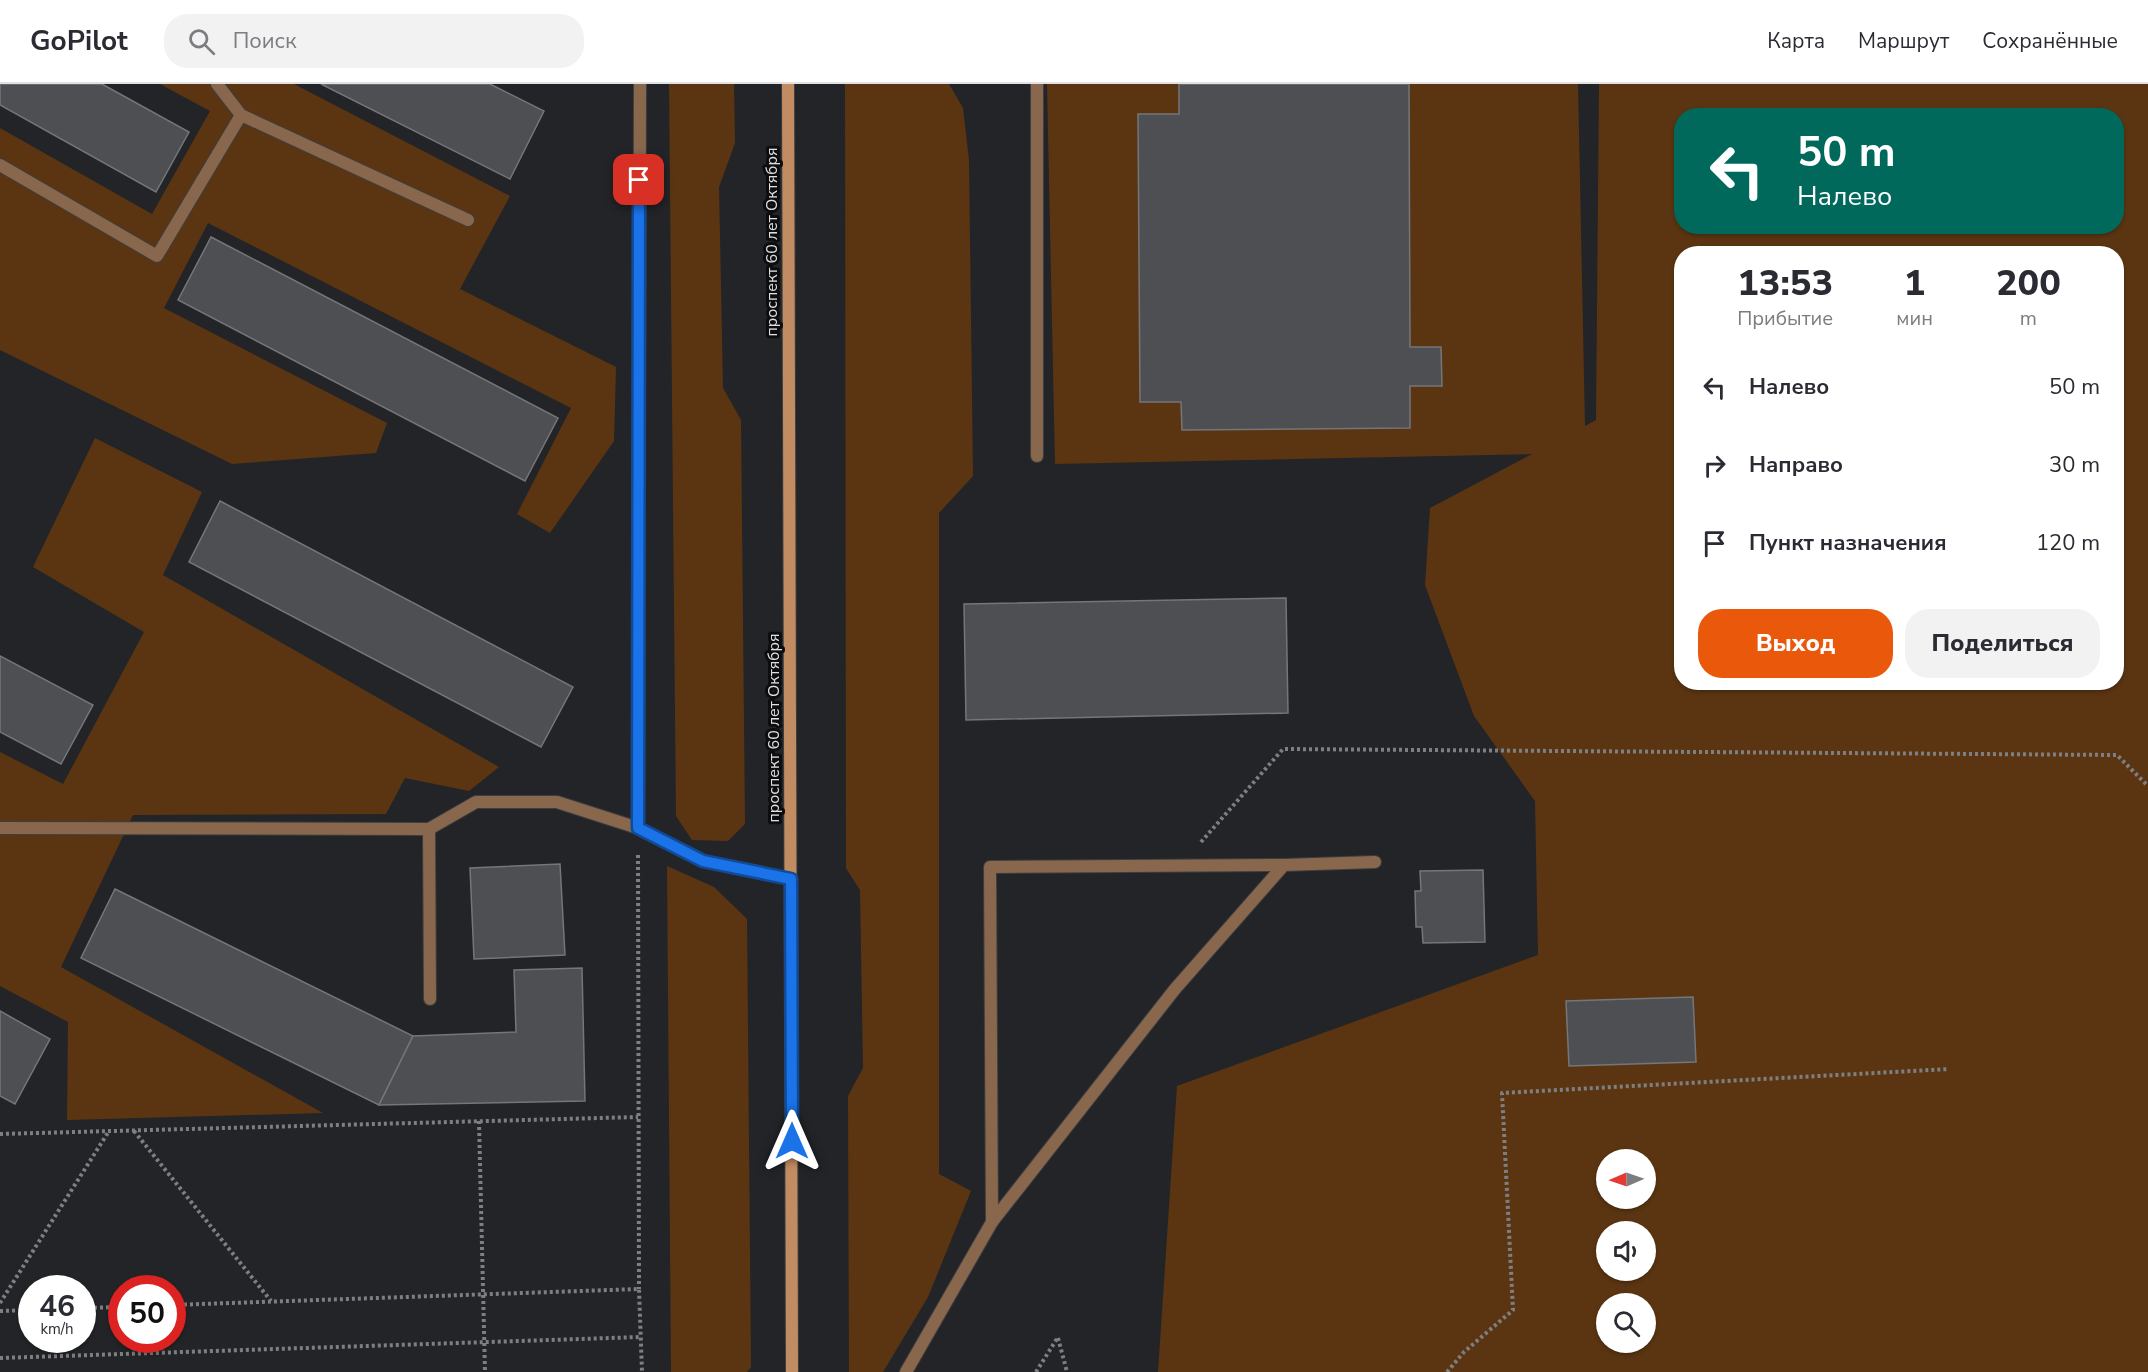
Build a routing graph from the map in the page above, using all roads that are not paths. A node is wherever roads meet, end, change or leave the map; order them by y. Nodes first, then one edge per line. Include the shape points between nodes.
1 (217, 84) edge
2 (640, 84) edge
3 (788, 84) edge
4 (1037, 84) edge
5 (241, 115) junction
6 (0, 165) edge
7 (468, 220) dead end
8 (1037, 456) dead end
9 (0, 828) edge
10 (638, 828) junction
11 (429, 829) junction
12 (1375, 862) dead end
13 (1284, 865) junction
14 (791, 879) junction
15 (430, 999) dead end
16 (992, 1222) junction
17 (792, 1372) edge
18 (906, 1372) edge

1 - 5 lane
2 - 10 lane
3 - 14 main road, проспект 60 лет Октября
4 - 8 lane
5 - 6 lane via 157,256
5 - 7 lane
9 - 11 lane
10 - 11 lane via 557,802 476,802
10 - 14 lane via 703,861
11 - 15 lane
12 - 13 lane
13 - 16 lane via 1175,989
13 - 16 lane via 990,867
14 - 17 main road, проспект 60 лет Октября
16 - 18 lane

